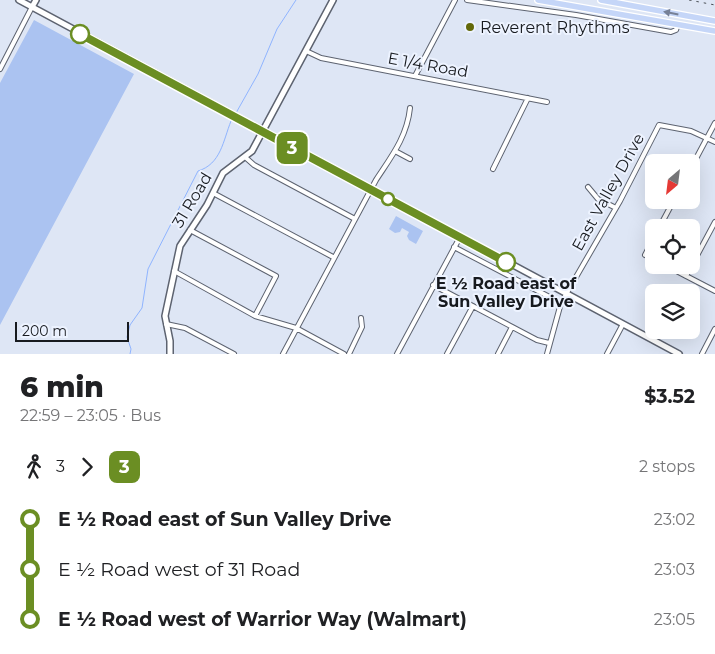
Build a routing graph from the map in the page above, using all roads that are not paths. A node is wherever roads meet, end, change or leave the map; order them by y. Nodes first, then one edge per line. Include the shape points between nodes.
1 (19, 0) edge
2 (36, 0) edge
3 (333, 0) edge
4 (454, 0) edge
5 (467, 0) edge
6 (538, 0) edge
7 (601, 0) edge
8 (32, 7) junction
9 (644, 8) junction
10 (642, 16) junction
11 (715, 21) edge
12 (678, 24) junction
13 (641, 25) junction
14 (715, 31) edge
15 (306, 51) junction
16 (0, 68) edge
17 (416, 76) junction
18 (528, 98) junction
19 (547, 102) dead end
20 (410, 108) dead end
21 (715, 123) edge
22 (262, 132) junction
23 (707, 138) junction
24 (715, 142) edge
25 (395, 151) junction
26 (698, 154) edge
27 (245, 157) junction
28 (410, 159) dead end
29 (493, 169) dead end
30 (588, 187) dead end
31 (371, 189) junction
32 (213, 193) junction
33 (614, 207) junction
34 (355, 219) junction
35 (715, 222) edge
36 (190, 230) junction
37 (460, 237) junction
38 (454, 247) junction
39 (334, 257) junction
40 (174, 271) junction
41 (682, 274) edge
42 (686, 276) junction
43 (433, 285) junction
44 (715, 291) edge
45 (566, 294) junction
46 (562, 304) junction
47 (473, 306) junction
48 (255, 316) junction
49 (361, 318) dead end
50 (165, 324) junction
51 (623, 324) junction
52 (512, 327) junction
53 (296, 328) junction
54 (715, 329) edge
55 (550, 343) junction
56 (170, 354) edge
57 (234, 354) edge
58 (283, 354) edge
59 (344, 354) edge
60 (349, 354) edge
61 (398, 354) edge
62 (447, 354) edge
63 (498, 354) edge
64 (546, 354) edge
65 (607, 354) edge
66 (679, 354) edge
67 (702, 354) edge

1 - 8 main road
2 - 8 main road
3 - 15 main road, 31 Road
4 - 17 street
5 - 13 street
6 - 10 main road
7 - 9 main road
8 - 16 street
8 - 22 main road
9 - 10 street
11 -> 9 main road
10 - 12 main road
10 - 13 street
12 - 13 street via 671,32
12 - 14 main road
15 - 17 street, E 1/4 Road via 321,58
15 - 22 main road, 31 Road
17 - 18 street, E 1/4 Road
18 - 19 street, E 1/4 Road
18 - 29 street
20 - 25 street via 405,133
21 - 23 street
22 - 27 main road, 31 Road
22 - 31 main road
23 - 24 street
23 - 26 street
23 - 33 street, East Valley Drive via 691,131 659,125
25 - 28 street
25 - 31 street
27 - 32 main road, 31 Road via 223,173
27 - 34 street via 254,166
30 - 33 street via 598,199
31 - 34 street
31 - 37 main road
32 - 36 main road, 31 Road
32 - 39 street
33 - 45 street, East Valley Drive
34 - 39 street
35 - 42 street
36 - 40 main road, 31 Road via 180,246
36 - 48 street via 276,276
37 - 38 street
37 - 45 main road
38 - 43 street
38 - 46 street
39 - 53 street
40 - 48 street
40 - 50 main road, 31 Road
41 - 42 street
42 - 44 street
43 - 47 street
43 - 61 street
45 - 46 street, East Valley Drive
45 - 51 main road
46 - 55 street, East Valley Drive
47 - 52 street
47 - 62 street
48 - 53 street
49 - 60 street via 362,327
50 - 56 main road, 31 Road
50 - 57 street via 185,328
51 - 65 street
51 - 66 main road
52 - 55 street
52 - 63 street
53 - 58 street
53 - 59 street
54 - 67 street
55 - 64 street, East Valley Drive

